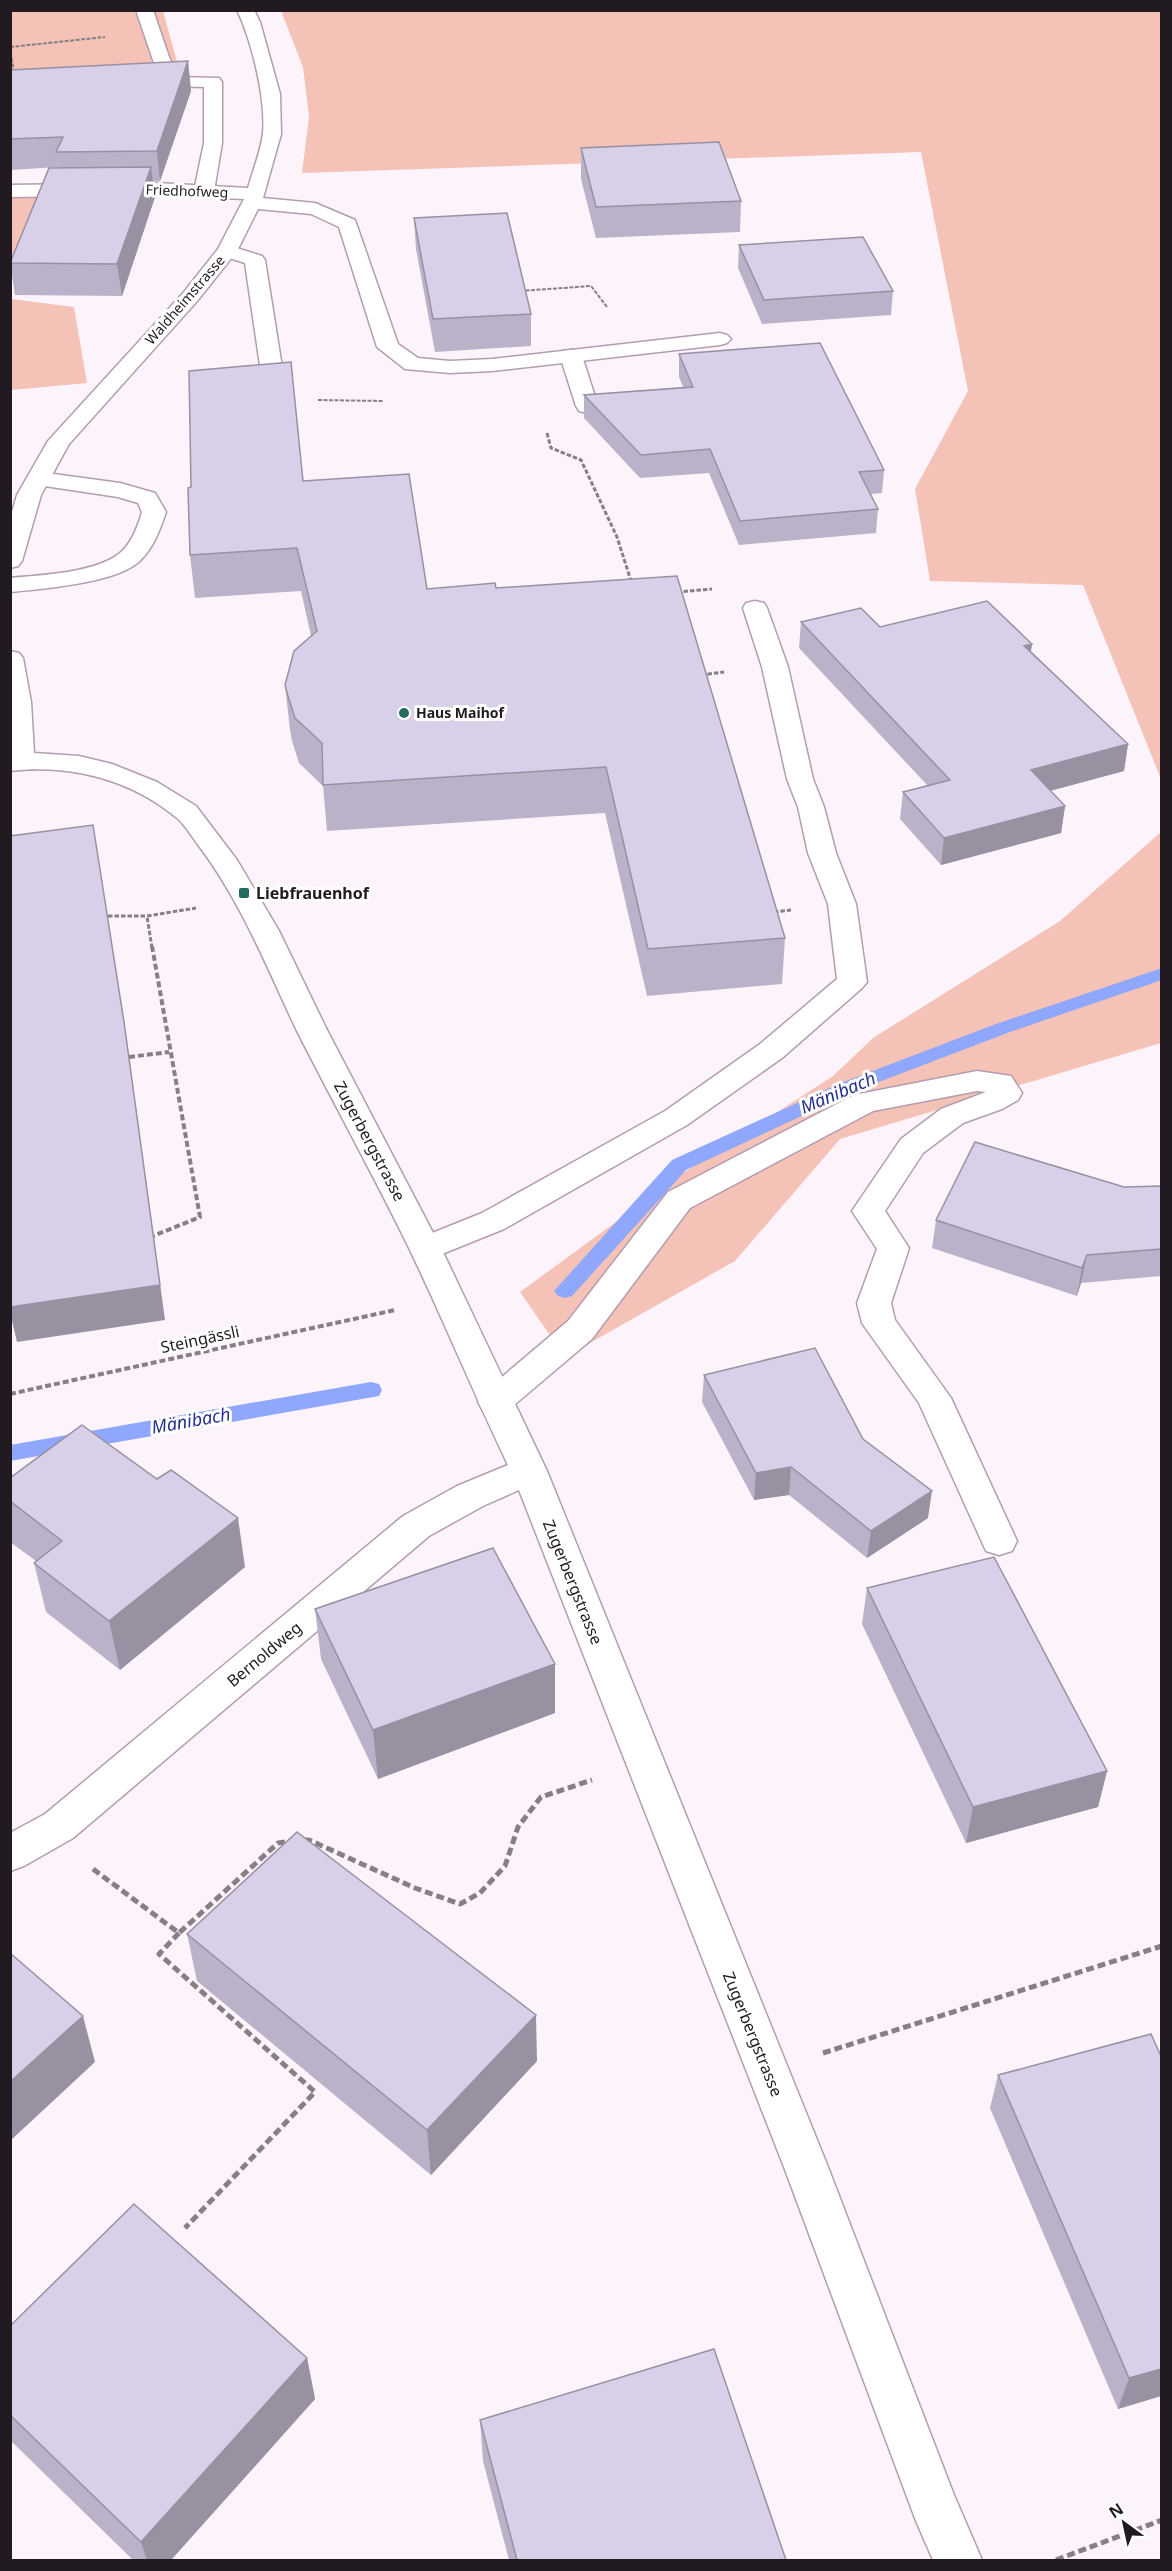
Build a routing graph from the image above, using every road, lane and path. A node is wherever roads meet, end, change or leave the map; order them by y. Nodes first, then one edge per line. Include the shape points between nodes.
1 (144, 10) edge
2 (245, 10) edge
3 (111, 36) dead end
4 (14, 75) edge
5 (10, 190) edge
6 (204, 191) junction
7 (253, 199) junction
8 (227, 251) junction
9 (518, 291) edge
10 (720, 339) dead end
11 (638, 348) junction
12 (571, 356) junction
13 (274, 386) edge
14 (587, 406) joint
15 (39, 479) junction
16 (10, 561) edge
17 (10, 585) edge
18 (718, 589) dead end
19 (674, 592) edge
20 (636, 594) edge
21 (755, 608) dead end
22 (10, 658) edge
23 (16, 762) edge
24 (199, 907) dead end
25 (108, 916) edge
26 (147, 916) junction
27 (169, 1052) junction
28 (129, 1056) edge
29 (153, 1236) edge
30 (426, 1248) junction
31 (395, 1310) dead end
32 (10, 1394) edge
33 (491, 1394) junction
34 (529, 1471) junction
35 (999, 1540) dead end
36 (593, 1779) dead end
37 (10, 1854) edge
38 (83, 1862) dead end
39 (179, 1933) junction
40 (1161, 1946) edge
41 (768, 2071) junction
42 (185, 2228) dead end
43 (1161, 2520) edge
44 (958, 2560) edge
45 (1056, 2560) edge

1 - 6 street via 173,82 213,82 213,143
2 - 7 street, Waldheimstrasse via 271,94 272,134
3 - 4 path via 10,47
5 - 6 street, Friedhofweg
6 - 7 street, Friedhofweg
7 - 8 street, Waldheimstrasse
7 - 12 street, Friedhofweg via 315,208 348,224 388,347 413,364 450,368
8 - 13 street via 255,261
8 - 15 street, Waldheimstrasse via 60,441
9 - 11 path via 591,286
10 - 11 street, Friedhofweg
11 - 12 street, Friedhofweg
12 - 14 street
14 - 20 path via 543,418 551,448 581,460 617,537
15 - 16 street, Waldheimstrasse via 29,495
15 - 17 street via 120,490 147,498 154,512 147,533 128,559 91,573
18 - 19 path
21 - 30 street via 775,667 800,779 842,904 852,982 771,1051 676,1118 493,1221
22 - 23 street via 18,702
23 - 30 street, Zugerbergstrasse via 69,762 101,770 162,796 188,814 244,893
24 - 26 path
25 - 26 path
26 - 27 path
27 - 28 path
27 - 29 path via 200,1217
30 - 33 street, Zugerbergstrasse
31 - 32 path, Steingässli
33 - 34 street, Zugerbergstrasse
33 - 35 street via 580,1330 679,1200 865,1102 977,1081 1000,1083 1007,1093 952,1116 912,1146 868,1211 893,1248 874,1303 879,1323 934,1398
34 - 37 street, Bernoldweg via 478,1492 416,1526 59,1826
34 - 41 street, Zugerbergstrasse
36 - 39 path via 541,1797 518,1827 505,1866 480,1893 460,1904 309,1840 278,1843
38 - 39 path
39 - 42 path via 159,1954 315,2092
40 - 41 path
41 - 44 street, Zugerbergstrasse
43 - 45 path

